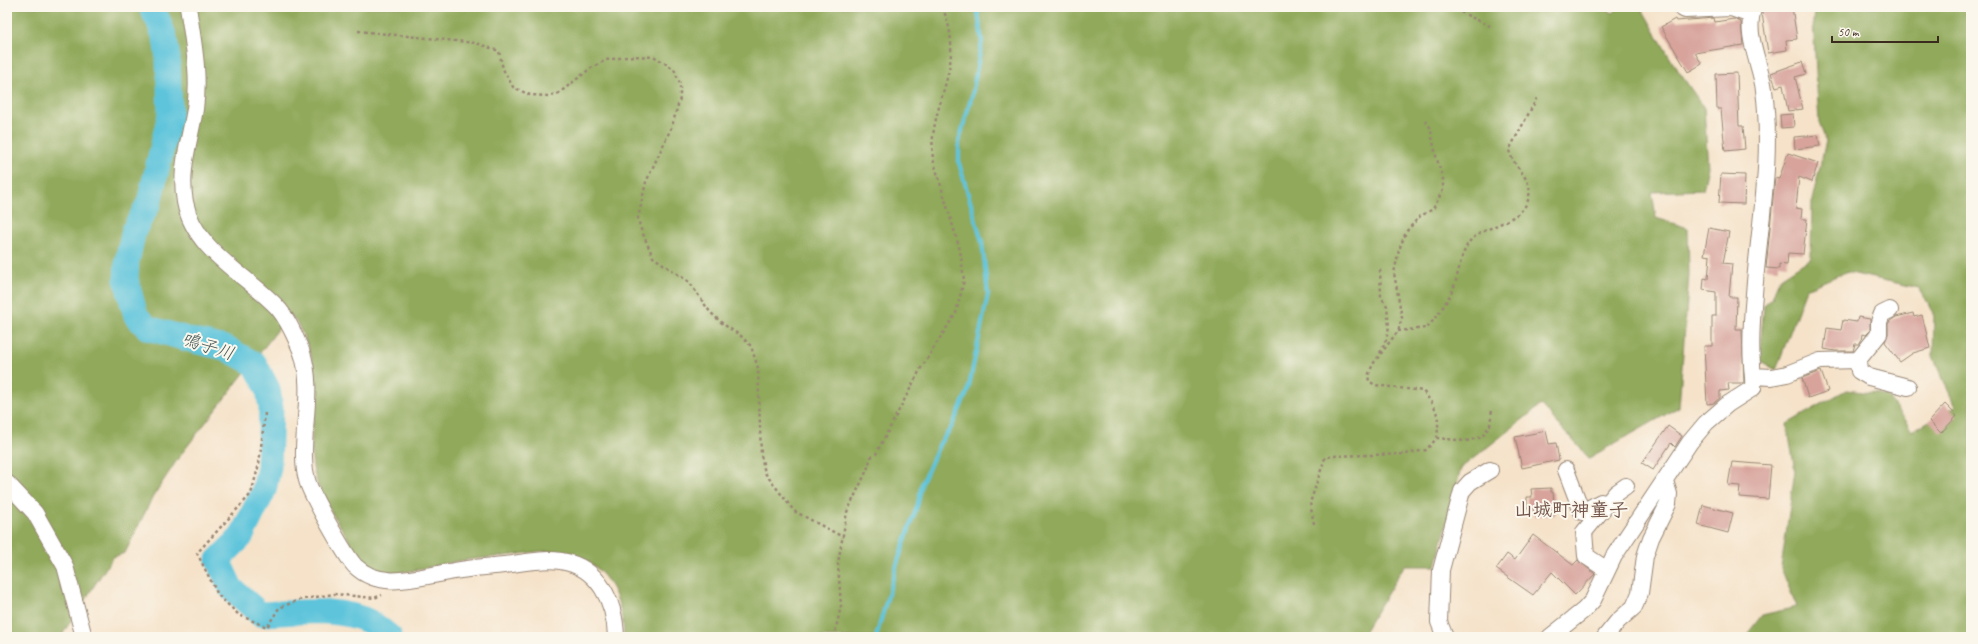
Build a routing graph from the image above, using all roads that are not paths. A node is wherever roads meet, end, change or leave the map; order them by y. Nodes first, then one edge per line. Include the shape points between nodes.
1 (188, 7) edge
2 (1680, 7) edge
3 (1752, 11) edge
4 (1890, 310) dead end
5 (1858, 360) junction
6 (1754, 376) junction
7 (1908, 387) dead end
8 (1490, 470) dead end
9 (1566, 470) dead end
10 (1665, 481) junction
11 (7, 483) edge
12 (1626, 486) dead end
13 (1606, 505) junction
14 (1607, 570) junction
15 (84, 637) edge
16 (616, 637) edge
17 (1445, 637) edge
18 (1550, 637) edge
19 (1605, 637) edge

1 - 16 street via 196,65 195,108 184,167 185,202 193,227 209,248 277,307 301,351 308,376 304,458 307,482 354,565 370,577 389,582 459,570 534,561 561,561 584,569 597,580 608,597 615,619
2 - 3 street via 1685,10 1731,8
3 - 6 street via 1751,30 1764,90 1767,166 1754,294
4 - 5 street via 1882,314 1879,334
5 - 6 street via 1820,360 1787,374 1771,377
5 - 7 street via 1859,371 1870,377
6 - 10 street via 1753,388 1728,404 1706,423 1690,442
8 - 17 street via 1470,482 1462,490 1460,497 1441,570 1439,622
9 - 13 street via 1582,512 1601,502
10 - 14 street via 1625,538
10 - 19 street via 1669,494 1668,504 1650,538 1640,593 1634,607
11 - 15 street via 35,513 65,566
12 - 13 street
13 - 14 street via 1584,532 1586,556
14 - 18 street via 1593,600

